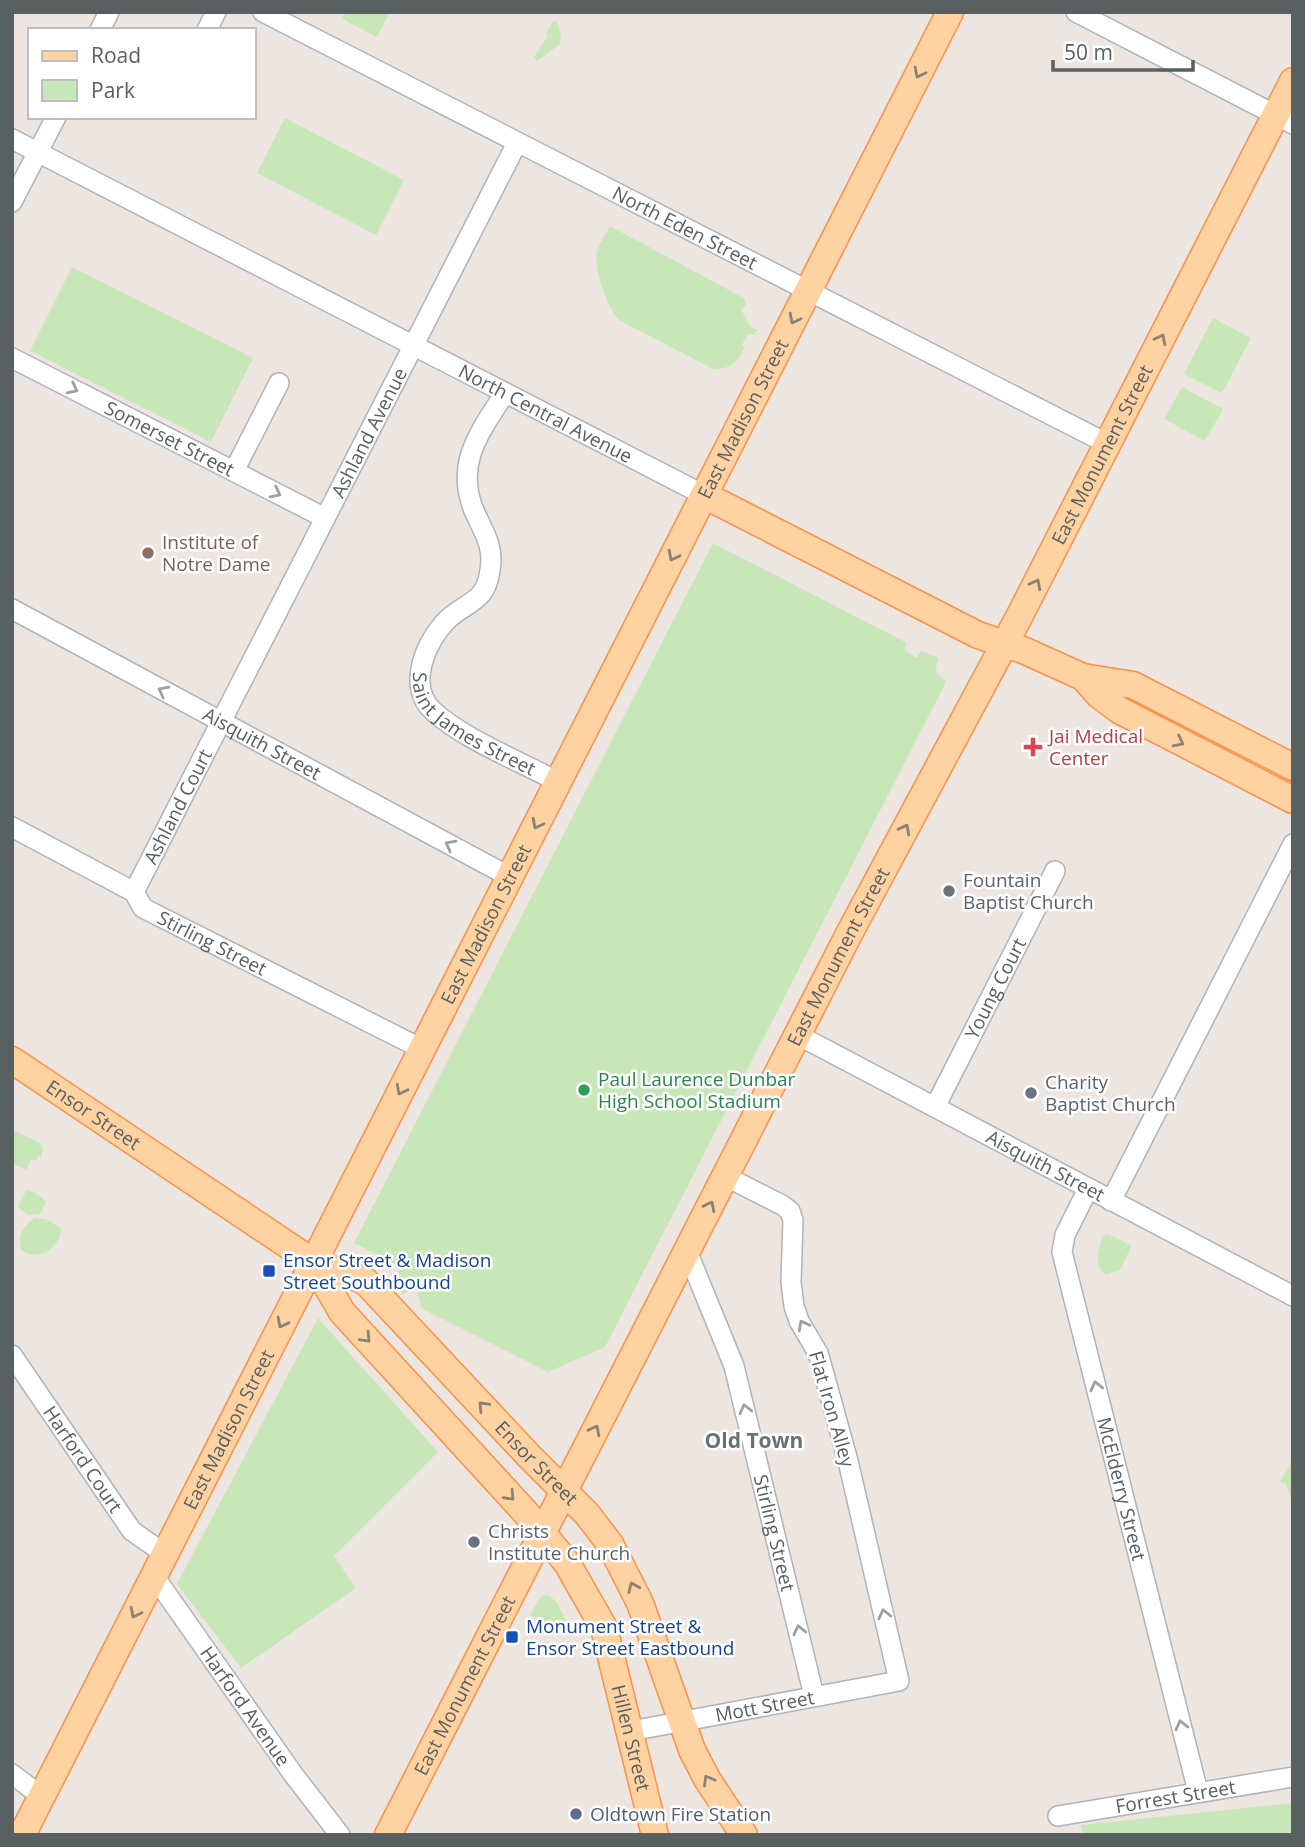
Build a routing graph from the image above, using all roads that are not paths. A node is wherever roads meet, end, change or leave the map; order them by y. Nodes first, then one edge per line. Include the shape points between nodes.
1 (109, 12) edge
2 (216, 12) edge
3 (263, 12) edge
4 (950, 12) edge
5 (1076, 12) edge
6 (101, 28) edge
7 (208, 28) edge
8 (1293, 81) edge
9 (55, 119) edge
10 (1284, 119) edge
11 (12, 139) edge
12 (517, 143) junction
13 (38, 152) junction
14 (12, 202) edge
15 (808, 292) junction
16 (413, 346) junction
17 (12, 358) edge
18 (279, 383) dead end
19 (505, 393) junction
20 (1108, 444) junction
21 (234, 471) junction
22 (704, 495) junction
23 (326, 518) junction
24 (12, 609) edge
25 (1004, 644) junction
26 (1083, 677) junction
27 (221, 722) junction
28 (1282, 761) edge
29 (1256, 781) junction
30 (558, 782) junction
31 (1293, 800) edge
32 (12, 827) edge
33 (1293, 844) edge
34 (1055, 871) dead end
35 (510, 877) junction
36 (134, 892) junction
37 (797, 1035) junction
38 (422, 1049) junction
39 (12, 1060) edge
40 (935, 1107) junction
41 (725, 1176) junction
42 (1088, 1189) junction
43 (1111, 1201) junction
44 (687, 1251) junction
45 (313, 1262) junction
46 (1293, 1297) edge
47 (12, 1354) edge
48 (564, 1491) junction
49 (543, 1532) junction
50 (159, 1565) junction
51 (900, 1681) joint
52 (814, 1696) junction
53 (680, 1721) junction
54 (631, 1731) junction
55 (12, 1774) edge
56 (1293, 1777) edge
57 (1198, 1792) junction
58 (41, 1796) junction
59 (1058, 1816) dead end
60 (22, 1835) edge
61 (340, 1835) edge
62 (388, 1835) edge
63 (655, 1835) edge
64 (744, 1835) edge

1 - 6 street
2 - 7 street
3 - 12 street, North Eden Street
4 -> 15 main road, East Madison Street
5 - 10 street
8 - 10 main road, East Monument Street
9 - 13 street
20 -> 10 main road, East Monument Street
11 - 13 street, North Central Avenue
12 - 15 street, North Eden Street
12 - 16 street, Ashland Avenue
13 - 14 street
13 - 16 street, North Central Avenue
15 - 20 street, North Eden Street
15 -> 22 main road, East Madison Street
16 - 19 street, North Central Avenue
16 - 23 street, Ashland Avenue
17 -> 21 street, Somerset Street
18 - 21 street
19 - 22 street, North Central Avenue
19 - 30 street, Saint James Street via 480,432 467,466 468,496 489,541 491,570 486,590 441,627 422,659 423,694 431,709 488,746
25 -> 20 main road, East Monument Street
21 -> 23 street, Somerset Street
22 - 25 main road, North Central Avenue via 978,635
22 -> 30 main road, East Madison Street
23 - 27 street, Ashland Avenue
27 -> 24 street, Aisquith Street
25 - 26 main road, North Central Avenue
37 -> 25 main road, East Monument Street
26 - 28 main road, North Central Avenue via 1133,685
26 -> 29 main road, North Central Avenue via 1119,710
35 -> 27 street, Aisquith Street
27 - 36 street, Ashland Court
28 - 29 main road
29 - 31 main road, North Central Avenue
30 -> 35 main road, East Madison Street
32 - 36 street, Stirling Street
33 - 43 street
34 - 40 street, Young Court
35 - 38 main road, East Madison Street
36 - 38 street, Stirling Street via 143,908
37 - 40 street, Aisquith Street
37 - 41 main road, East Monument Street
38 -> 45 main road, East Madison Street
39 - 45 main road, Ensor Street
40 - 42 street, Aisquith Street
44 -> 41 main road, East Monument Street
51 -> 41 street, Flat Iron Alley via 824,1374 794,1306 793,1220 782,1205
42 - 43 street, Aisquith Street
57 -> 42 street, McElderry Street via 1062,1252 1065,1235
43 - 46 street, Aisquith Street
48 -> 44 main road, East Monument Street
52 -> 44 street, Stirling Street via 734,1366
48 -> 45 main road, Ensor Street via 365,1281
45 -> 49 main road, Ensor Street via 342,1312
45 -> 50 main road, East Madison Street
47 - 50 street, Harford Court
48 - 49 main road, East Monument Street
53 -> 48 main road, Ensor Street via 625,1570 587,1514
49 - 54 main road, Hillen Street via 567,1563 604,1629
49 - 62 main road, East Monument Street
50 -> 58 main road, East Madison Street
50 - 61 street, Harford Avenue via 293,1774
51 - 52 street, Mott Street
52 - 53 street, Mott Street
53 - 54 street, Mott Street
64 -> 53 main road, Ensor Street via 707,1779
54 - 63 main road, Hillen Street
55 - 58 street
56 - 57 street, Forrest Street
57 - 59 street, Forrest Street
58 - 60 main road, East Madison Street

